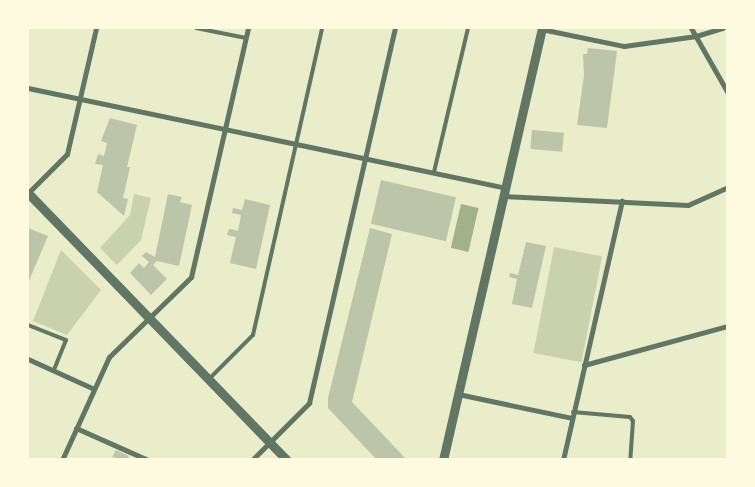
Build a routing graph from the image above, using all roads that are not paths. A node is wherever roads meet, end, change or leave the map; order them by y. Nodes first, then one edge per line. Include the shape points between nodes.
1 (96, 28) edge
2 (196, 28) edge
3 (248, 28) edge
4 (322, 28) edge
5 (396, 28) edge
6 (468, 28) edge
7 (541, 28) edge
8 (691, 28) edge
9 (723, 28) edge
10 (696, 36) junction
11 (246, 38) junction
12 (28, 88) edge
13 (728, 93) edge
14 (79, 99) junction
15 (225, 130) junction
16 (296, 142) junction
17 (366, 157) junction
18 (434, 172) junction
19 (728, 187) edge
20 (504, 192) junction
21 (28, 193) edge
22 (622, 201) junction
23 (150, 316) junction
24 (28, 325) edge
25 (728, 326) edge
26 (28, 359) edge
27 (584, 365) junction
28 (54, 370) junction
29 (209, 379) junction
30 (94, 389) junction
31 (458, 394) junction
32 (573, 415) junction
33 (76, 428) junction
34 (271, 443) junction
35 (134, 453) junction
36 (62, 460) edge
37 (131, 460) edge
38 (148, 460) edge
39 (252, 460) edge
40 (287, 460) edge
41 (443, 460) edge
42 (563, 460) edge
43 (630, 460) edge

1 - 14 street
2 - 11 lane
3 - 11 street
4 - 16 lane
5 - 17 street
6 - 18 lane
7 - 10 street via 624,46
7 - 20 street
8 - 10 street
9 - 10 street
10 - 13 street
11 - 15 street
12 - 14 street
14 - 15 street
14 - 21 street via 67,154
15 - 16 street
15 - 23 street via 191,277
16 - 17 street
16 - 29 lane via 253,335
17 - 18 street
17 - 34 street via 309,403
18 - 20 street
19 - 22 street via 688,205
20 - 22 street
20 - 31 street
21 - 23 street
22 - 27 street
23 - 29 street
23 - 30 street via 109,357
24 - 28 lane via 66,340
25 - 27 street
26 - 28 street
27 - 32 street
28 - 30 street
29 - 34 street
30 - 33 street
31 - 32 street
31 - 41 street
32 - 42 street
32 - 43 lane via 630,417 634,421
33 - 35 street
33 - 36 street
34 - 39 street
34 - 40 street
35 - 37 lane
35 - 38 street

